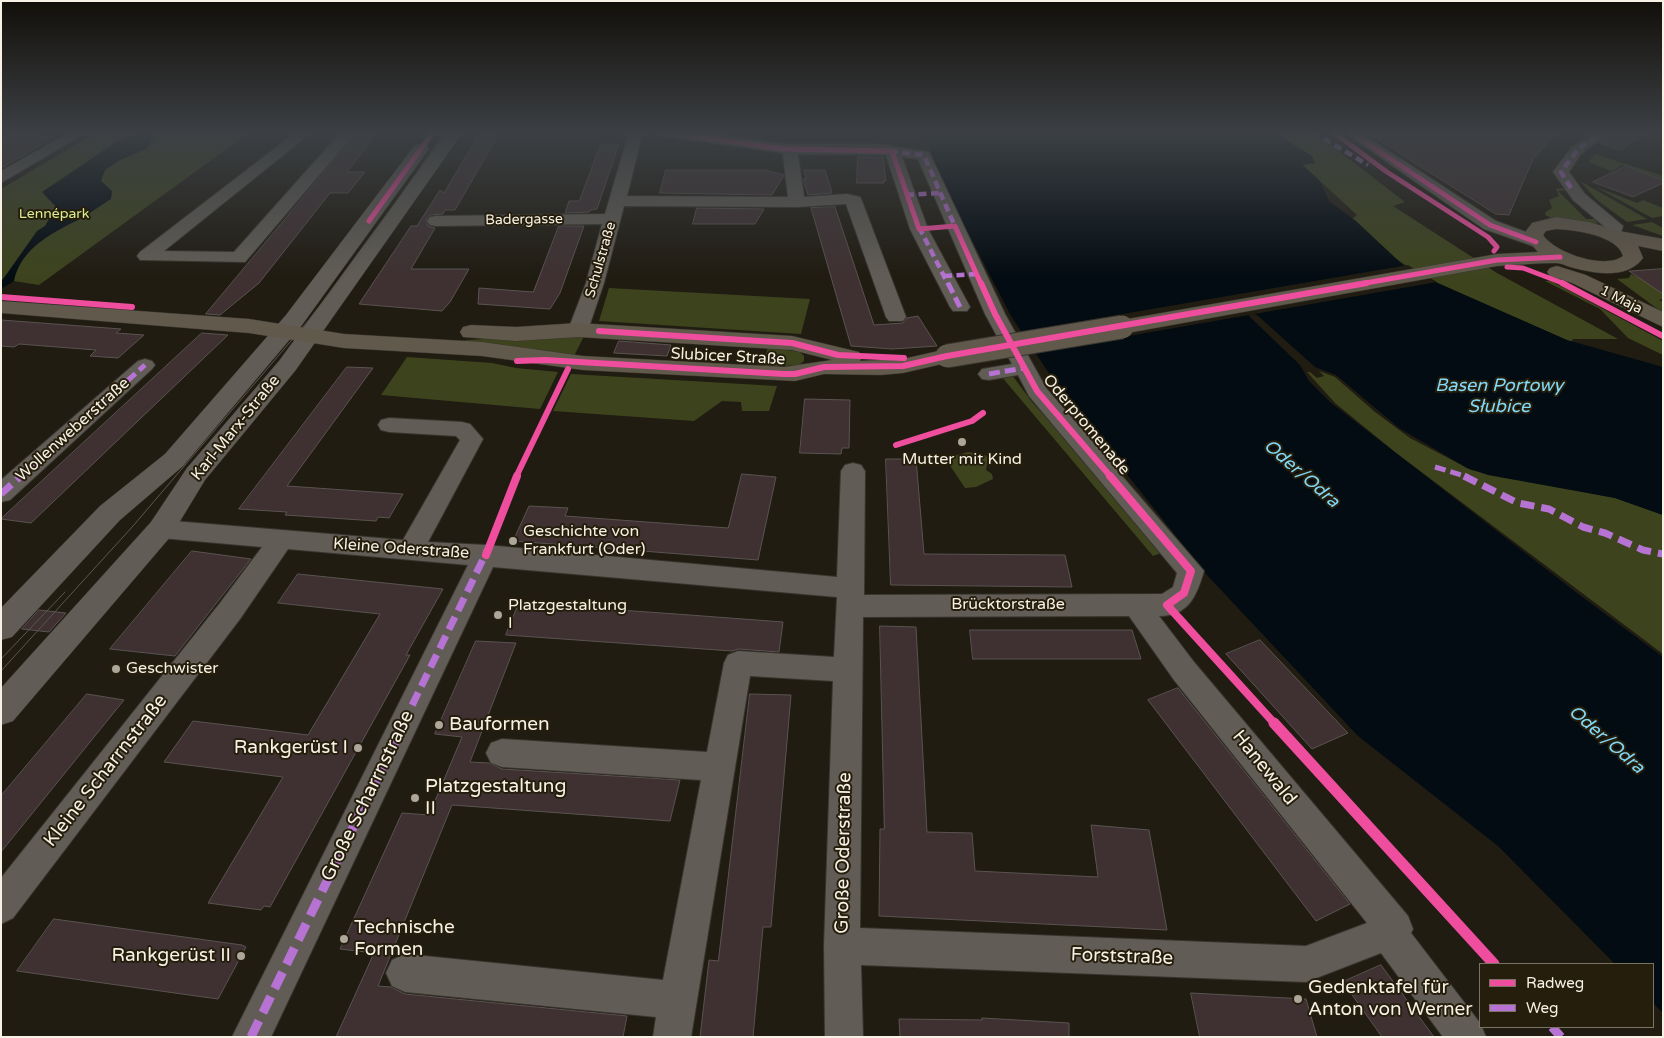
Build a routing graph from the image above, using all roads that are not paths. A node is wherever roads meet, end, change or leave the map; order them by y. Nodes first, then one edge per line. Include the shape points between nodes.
1 (243, 180) edge
2 (307, 180) edge
3 (400, 180) edge
4 (417, 180) edge
5 (623, 180) edge
6 (794, 180) edge
7 (899, 180) edge
8 (935, 180) edge
9 (1422, 180) edge
10 (1566, 180) edge
11 (940, 193) junction
12 (906, 195) junction
13 (797, 202) junction
14 (615, 210) junction
15 (436, 221) dead end
16 (955, 226) junction
17 (917, 232) junction
18 (1611, 235) junction
19 (1538, 237) junction
20 (1663, 245) edge
21 (1663, 252) edge
22 (1633, 256) junction
23 (1561, 257) junction
24 (1502, 260) junction
25 (977, 274) junction
26 (944, 276) junction
27 (1579, 279) junction
28 (3, 300) edge
29 (960, 307) dead end
30 (896, 317) dead end
31 (1663, 321) edge
32 (302, 327) junction
33 (578, 330) junction
34 (815, 360) junction
35 (145, 365) dead end
36 (1024, 368) junction
37 (989, 374) dead end
38 (389, 425) dead end
39 (853, 471) dead end
40 (1, 494) edge
41 (161, 529) junction
42 (282, 540) junction
43 (411, 549) junction
44 (486, 555) junction
45 (850, 597) junction
46 (1136, 605) junction
47 (1167, 605) joint
48 (1, 628) edge
49 (848, 670) junction
50 (1, 711) edge
51 (502, 753) dead end
52 (720, 767) junction
53 (1, 906) edge
54 (1391, 930) junction
55 (842, 946) junction
56 (405, 973) dead end
57 (679, 1000) junction
58 (251, 1037) edge
59 (672, 1037) edge
60 (844, 1037) edge
61 (1467, 1037) edge

1 - 2 street via 146,256 239,258
3 - 32 street, Karl-Marx-Straße
4 - 32 street, Karl-Marx-Straße
5 - 14 street, Schulstraße
6 - 13 street
7 - 12 street
8 - 11 street, Oderpromenade
9 - 19 street via 1495,227
10 - 18 street via 1614,227
11 - 12 street
11 - 16 street, Oderpromenade
12 - 17 street
13 - 14 street
13 - 30 street via 854,201
14 - 15 street, Badergasse
14 - 33 street, Schulstraße via 595,284
16 - 17 street
16 - 25 street, Oderpromenade
17 - 26 street
18 - 19 main road via 1570,224 1552,224
18 - 20 main road
18 - 22 main road via 1627,245
19 - 23 main road
19 - 24 main road via 1532,249
21 - 22 main road via 1644,252
22 - 23 main road via 1626,264 1606,267
23 - 24 main road
23 - 27 main road, 1 Maja via 1567,269
24 - 27 main road, 1 Maja
24 - 34 main road, Slubicer Straße, bridge via 888,368 833,366
25 - 26 street
25 - 36 street, Oderpromenade
26 - 29 street
27 - 31 main road, 1 Maja
28 - 32 main road
32 - 33 main road, Slubicer Straße via 516,334
32 - 34 main road, Slubicer Straße via 344,341 482,349 583,363 795,374
32 - 41 street, Karl-Marx-Straße via 287,366 196,474
32 - 48 street, Karl-Marx-Straße via 174,460 110,513
33 - 34 main road, Slubicer Straße via 792,343
35 - 40 street, Wollenweberstraße
36 - 37 street
36 - 47 street, Oderpromenade via 1037,391 1191,571 1184,593
38 - 43 street via 462,430 472,439
39 - 45 street, Große Oderstraße
41 - 42 street, Kleine Oderstraße
41 - 50 street, Karl-Marx-Straße
42 - 43 street, Kleine Oderstraße
42 - 53 street, Kleine Scharrnstraße
43 - 44 street, Kleine Oderstraße
44 - 45 street, Kleine Oderstraße
44 - 58 street, Große Scharrnstraße
45 - 46 street, Brücktorstraße
45 - 49 street, Große Oderstraße
46 - 47 street, Brücktorstraße
46 - 54 street, Hanewald
49 - 52 street via 738,663
49 - 55 street, Große Oderstraße
51 - 52 street
52 - 57 street
54 - 55 street, Forststraße via 1306,964
54 - 61 street, Hanewald
55 - 60 street, Große Oderstraße
56 - 57 street
57 - 59 street

